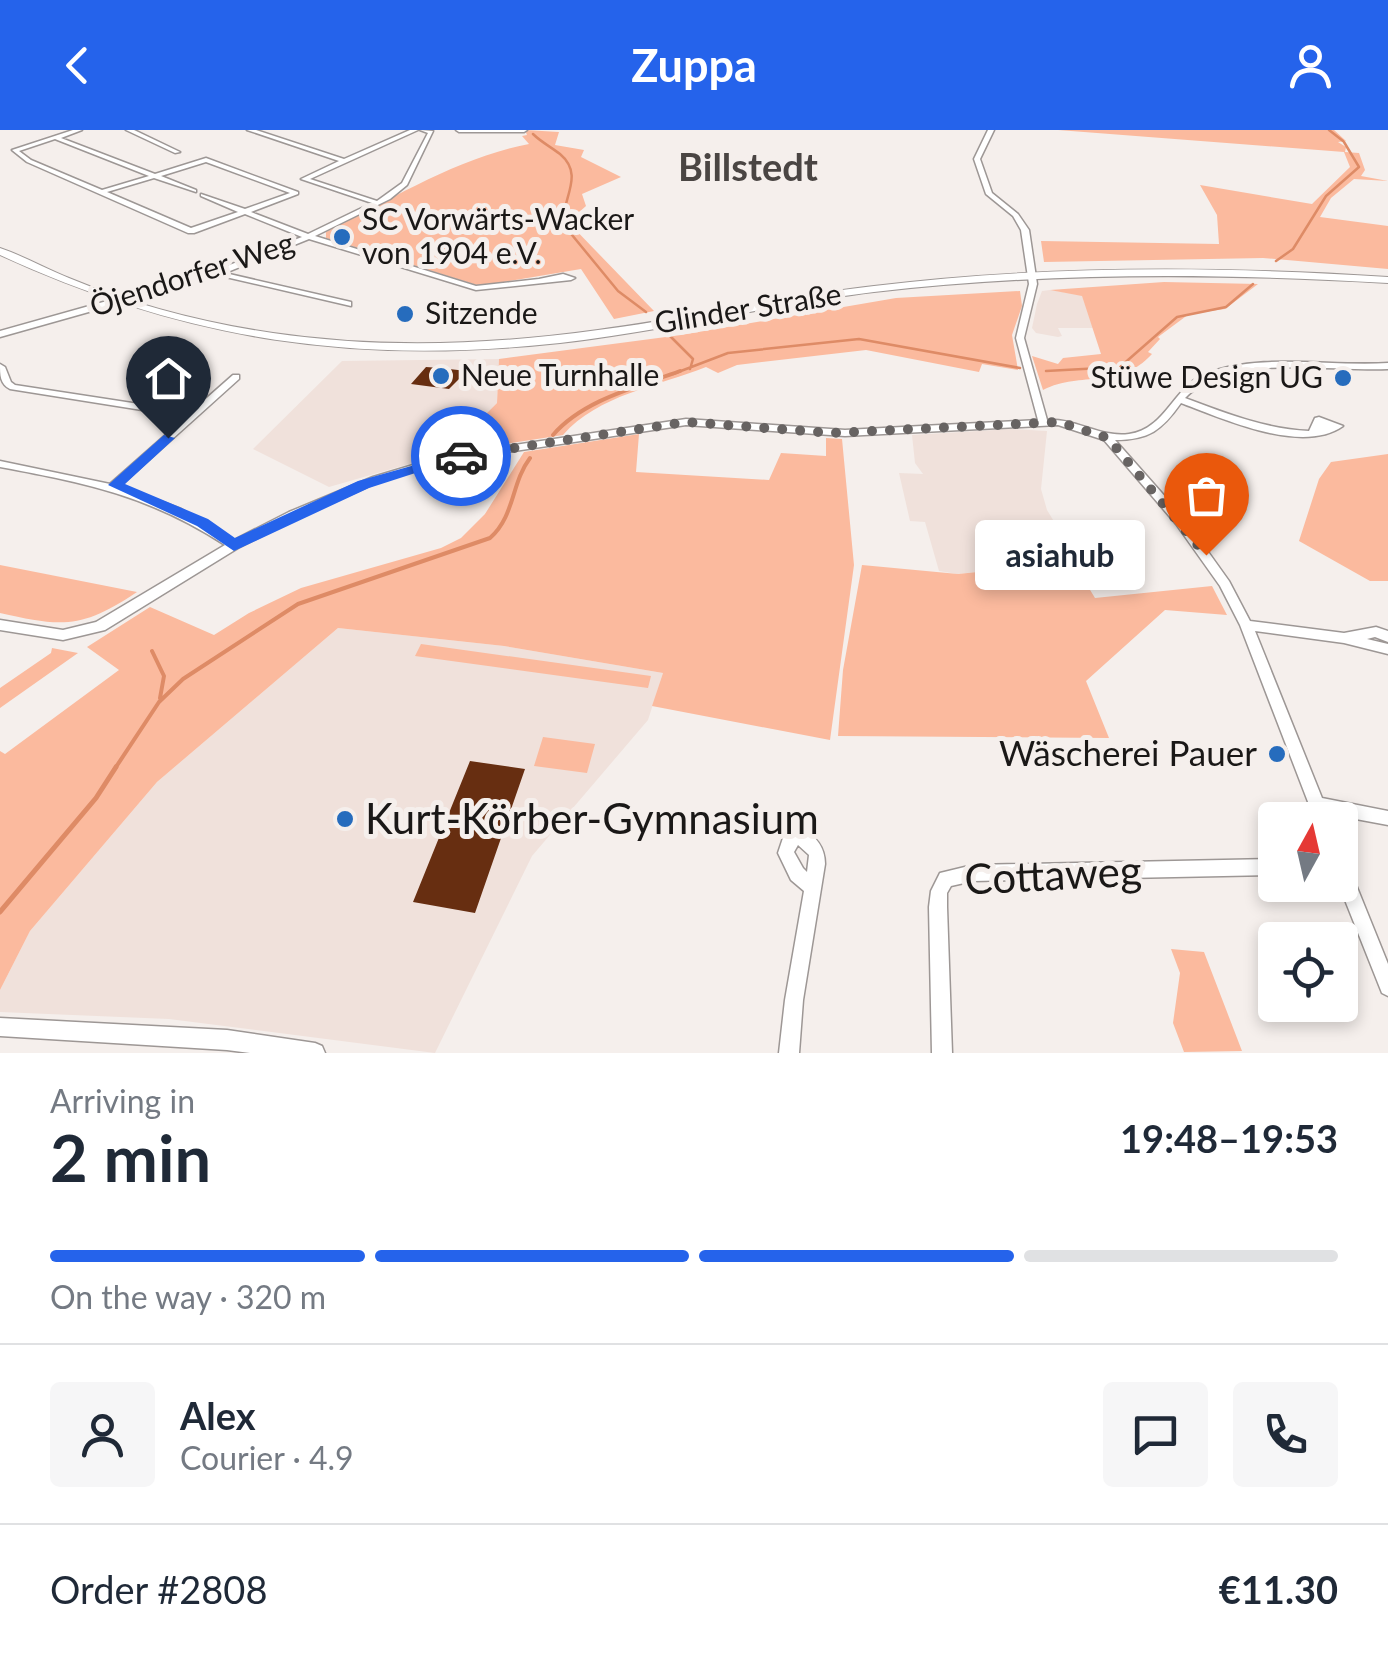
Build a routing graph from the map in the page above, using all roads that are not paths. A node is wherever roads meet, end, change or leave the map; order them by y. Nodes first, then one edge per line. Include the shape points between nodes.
1 (79, 130) edge
2 (129, 130) edge
3 (250, 130) edge
4 (415, 130) edge
5 (423, 130) edge
6 (459, 130) edge
7 (991, 130) edge
8 (522, 131) edge
9 (57, 138) junction
10 (178, 152) dead end
11 (341, 160) junction
12 (153, 175) junction
13 (304, 179) junction
14 (282, 186) junction
15 (194, 191) dead end
16 (102, 192) junction
17 (203, 194) dead end
18 (378, 203) junction
19 (246, 213) junction
20 (310, 236) junction
21 (0, 252) edge
22 (217, 273) junction
23 (1032, 275) junction
24 (542, 280) dead end
25 (1388, 280) edge
26 (114, 302) junction
27 (348, 304) dead end
28 (0, 334) edge
29 (1388, 366) edge
30 (0, 367) edge
31 (236, 377) dead end
32 (4, 386) edge
33 (1181, 400) junction
34 (194, 416) junction
35 (1043, 422) junction
36 (1313, 432) dead end
37 (1108, 438) junction
38 (0, 464) edge
39 (115, 485) junction
40 (234, 545) junction
41 (0, 625) edge
42 (1246, 625) junction
43 (1388, 637) edge
44 (1344, 638) junction
45 (1388, 649) edge
46 (1316, 802) edge
47 (1358, 816) edge
48 (1388, 818) edge
49 (1258, 868) edge
50 (813, 888) dead end
51 (1353, 902) edge
52 (1388, 987) edge
53 (0, 1027) edge
54 (315, 1053) edge
55 (789, 1053) edge
56 (942, 1053) edge

1 - 9 street
2 - 10 street
3 - 11 street
4 - 11 street
5 - 18 street, Öjendorfer Weg via 431,132 405,184
6 - 8 street
7 - 23 street via 978,159 991,196 1023,225
9 - 12 street
9 - 16 street via 15,152
11 - 13 street
12 - 14 street via 211,160
12 - 15 street
12 - 16 street
13 - 14 street
13 - 18 street
14 - 19 street via 295,194
16 - 19 street via 186,230
17 - 19 street
18 - 20 street, Öjendorfer Weg
19 - 20 street
20 - 22 street, Öjendorfer Weg
20 - 24 street via 481,289
21 - 26 main road, Glinder Straße
22 - 26 street, Öjendorfer Weg
22 - 27 street
23 - 25 main road, Glinder Straße via 1217,272
23 - 26 main road, Glinder Straße via 848,292 573,338 465,347 298,342 196,326
23 - 35 street via 1020,338
26 - 28 street, Öjendorfer Weg
29 - 33 street via 1239,370 1202,379
30 - 32 street
31 - 34 street
32 - 34 street
33 - 36 street via 1262,428
33 - 37 street via 1156,430
34 - 39 street
35 - 37 street
35 - 40 street via 832,433 686,422 534,443 392,474
37 - 42 street via 1206,555
38 - 39 street
39 - 40 street via 202,523
40 - 41 street via 100,626 63,635
42 - 44 street
42 - 46 street
43 - 44 street via 1371,632
44 - 45 street
47 - 48 street
49 - 56 street, Cottaweg via 972,873 946,879 938,907
50 - 55 street
51 - 52 street
53 - 54 street via 226,1040

